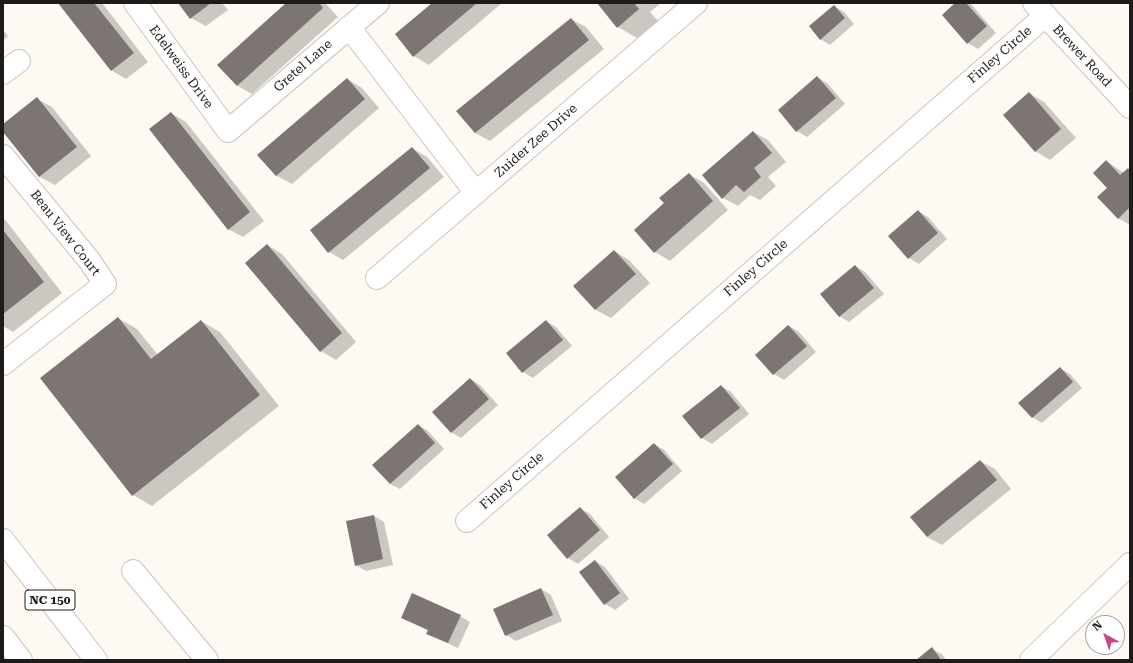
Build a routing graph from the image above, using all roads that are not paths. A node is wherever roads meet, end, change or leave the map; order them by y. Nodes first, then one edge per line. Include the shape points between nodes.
1 (134, 3) edge
2 (378, 3) edge
3 (696, 3) edge
4 (1040, 10) edge
5 (349, 27) junction
6 (1126, 95) edge
7 (228, 131) joint
8 (3, 156) edge
9 (476, 193) junction
10 (376, 278) dead end
11 (3, 364) edge
12 (467, 521) dead end
13 (3, 540) edge
14 (1130, 564) edge
15 (133, 571) dead end
16 (3, 637) edge
17 (21, 660) edge
18 (96, 660) edge
19 (207, 660) edge
20 (1031, 660) edge

1 - 7 street, Edelweiss Drive
2 - 5 street, Gretel Lane
3 - 9 street, Zuider Zee Drive
4 - 6 street, Brewer Road
4 - 12 street, Finley Circle
5 - 7 street, Gretel Lane
5 - 9 street
8 - 11 street, Beau View Court via 89,260 105,284
9 - 10 street, Zuider Zee Drive
13 - 18 street, NC 150
14 - 20 street
15 - 19 street
16 - 17 street

